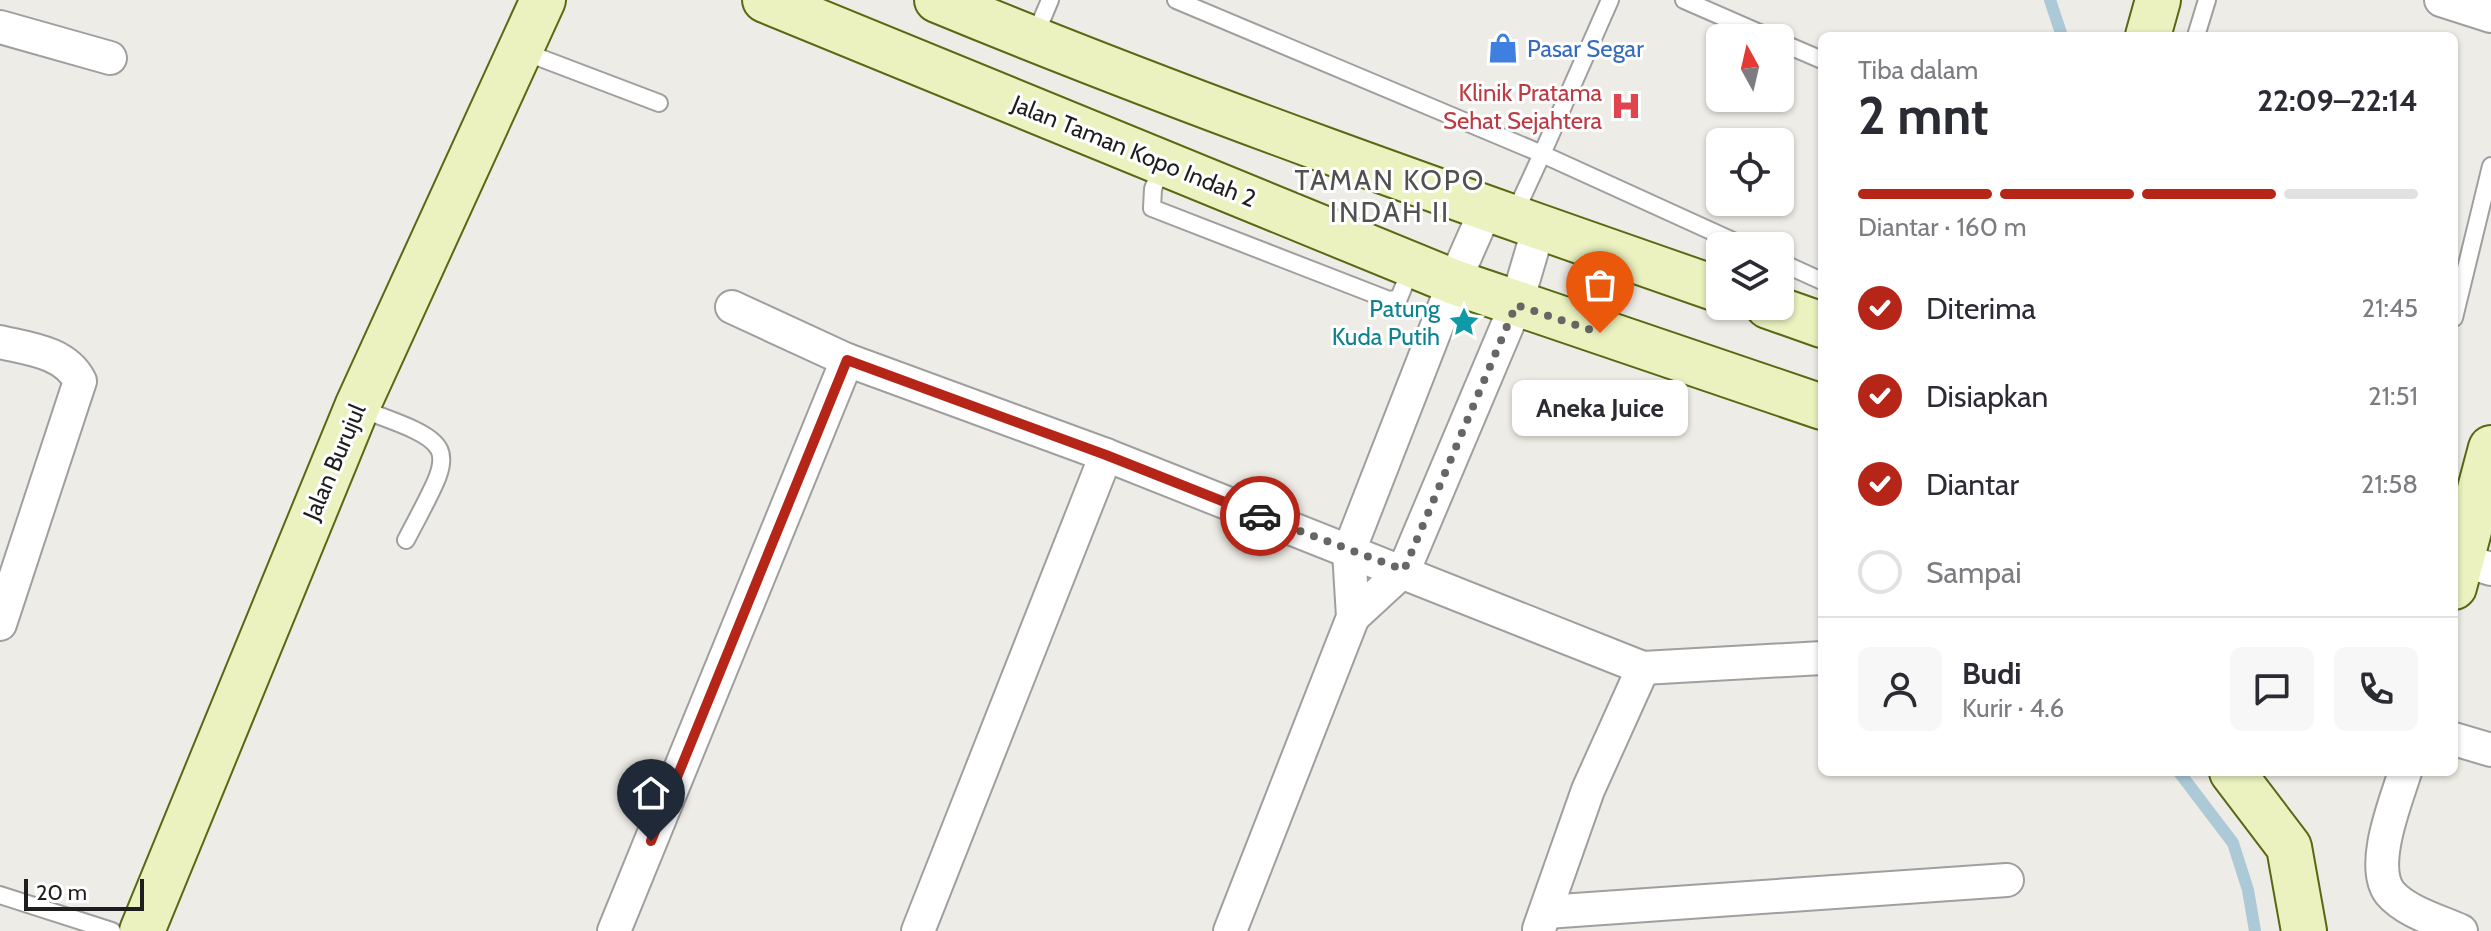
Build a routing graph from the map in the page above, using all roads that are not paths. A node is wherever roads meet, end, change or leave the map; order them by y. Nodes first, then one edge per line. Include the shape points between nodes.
1 (543, 0) edge
2 (765, 0) edge
3 (937, 0) edge
4 (1050, 0) edge
5 (1176, 0) edge
6 (1610, 0) edge
7 (1684, 0) edge
8 (2158, 0) edge
9 (2207, 0) edge
10 (2441, 0) edge
11 (2491, 16) edge
12 (1739, 24) edge
13 (0, 27) edge
14 (2149, 32) edge
15 (2197, 32) edge
16 (1033, 39) junction
17 (1794, 48) edge
18 (520, 50) junction
19 (110, 58) dead end
20 (1818, 58) edge
21 (659, 103) dead end
22 (1542, 154) junction
23 (2491, 166) edge
24 (1513, 217) junction
25 (1713, 232) edge
26 (1794, 268) edge
27 (1818, 279) edge
28 (1454, 282) junction
29 (1706, 285) edge
30 (2458, 302) edge
31 (1516, 305) junction
32 (732, 307) dead end
33 (1794, 315) edge
34 (1818, 324) edge
35 (0, 342) edge
36 (847, 360) junction
37 (1818, 406) edge
38 (357, 407) junction
39 (2491, 448) edge
40 (1106, 455) junction
41 (406, 540) dead end
42 (1349, 551) junction
43 (2466, 555) edge
44 (1404, 570) junction
45 (1353, 617) junction
46 (0, 624) edge
47 (1818, 658) edge
48 (1643, 668) junction
49 (2458, 740) edge
50 (2491, 750) edge
51 (2235, 776) edge
52 (2404, 776) edge
53 (2007, 880) dead end
54 (0, 895) edge
55 (1542, 922) edge
56 (112, 931) edge
57 (142, 931) edge
58 (614, 931) edge
59 (918, 931) edge
60 (1230, 931) edge
61 (2304, 931) edge
62 (2461, 931) edge

1 - 18 main road, Jalan Burujul
2 - 28 main road, Jalan Taman Kopo Indah 2
3 - 16 main road
4 - 16 lane
5 - 22 lane
6 - 22 lane
7 - 12 lane
8 - 14 main road
9 - 15 lane
10 - 11 street
13 - 19 street
16 - 24 main road
17 - 20 lane
18 - 21 lane
18 - 38 main road, Jalan Burujul
22 - 24 lane
22 - 25 lane
23 - 30 lane
24 - 28 street
24 - 29 main road
24 - 31 street
26 - 27 lane
28 - 31 main road, Jalan Taman Kopo Indah 2
28 - 42 street
31 - 37 main road, Jalan Taman Kopo Indah 2
31 - 44 street
32 - 36 street
33 - 34 main road
35 - 46 street via 50,355 72,366 80,381
36 - 40 street
36 - 58 street
38 - 41 lane via 435,439 444,456 442,471
38 - 57 main road, Jalan Burujul
39 - 43 main road
40 - 42 street
40 - 59 street
42 - 44 street
42 - 45 street
44 - 45 street
44 - 48 street
45 - 60 street
47 - 48 street
48 - 55 street via 1588,790
49 - 50 street
51 - 61 main road via 2289,847
52 - 62 street via 2383,842 2388,891 2406,906
53 - 55 street
54 - 56 lane

